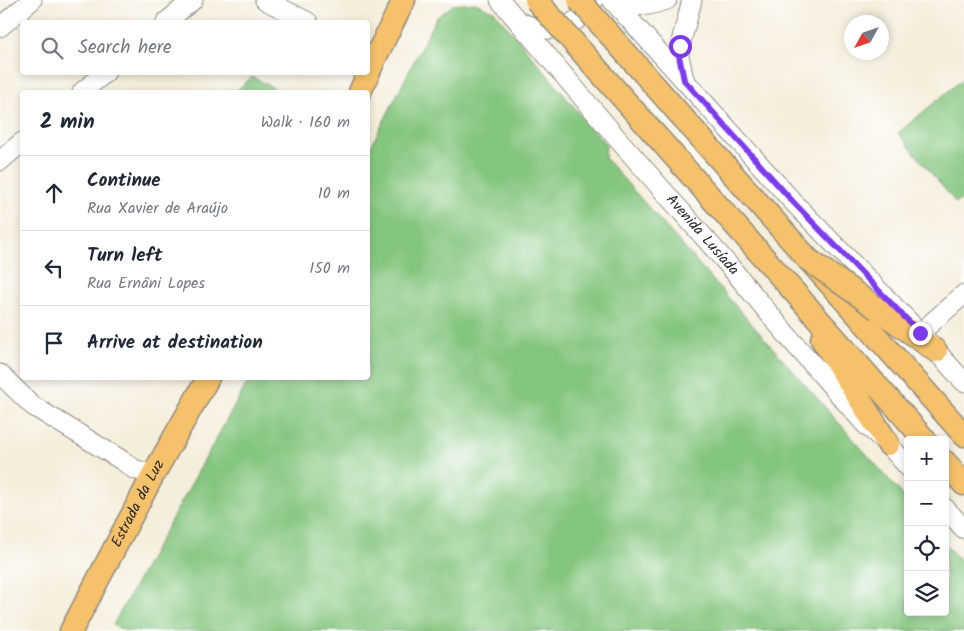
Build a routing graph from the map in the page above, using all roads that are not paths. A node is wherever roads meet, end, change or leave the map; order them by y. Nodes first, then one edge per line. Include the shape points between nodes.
1 (32, 0) edge
2 (192, 0) edge
3 (265, 0) edge
4 (404, 0) edge
5 (500, 0) edge
6 (536, 0) edge
7 (579, 0) edge
8 (594, 0) edge
9 (667, 0) edge
10 (692, 0) edge
11 (615, 4) edge
12 (168, 20) edge
13 (304, 20) edge
14 (517, 21) junction
15 (0, 27) edge
16 (371, 56) edge
17 (102, 75) edge
18 (365, 75) edge
19 (684, 80) junction
20 (84, 90) edge
21 (361, 90) edge
22 (20, 144) edge
23 (0, 161) edge
24 (964, 294) edge
25 (872, 317) junction
26 (920, 333) junction
27 (837, 350) junction
28 (936, 351) junction
29 (207, 380) edge
30 (1, 381) edge
31 (964, 382) edge
32 (964, 435) edge
33 (921, 436) edge
34 (888, 444) junction
35 (904, 462) edge
36 (949, 467) edge
37 (153, 475) junction
38 (964, 484) edge
39 (949, 512) edge
40 (964, 529) edge
41 (71, 631) edge

1 - 15 street
2 - 12 street
3 - 13 street
4 - 16 main road
5 - 14 street, Avenida Lusíada
6 - 27 main road, Avenida Lusíada, bridge via 780,276
7 - 25 main road, bridge via 806,258
8 - 14 street via 586,13 560,28 531,28
9 - 11 street via 649,5
10 - 19 street via 679,56
11 - 19 street
14 - 34 street, Avenida Lusíada via 792,342
17 - 20 street
18 - 21 main road
19 - 26 street via 795,204
22 - 23 street
24 - 26 street
25 - 28 main road
25 - 32 main road
26 - 28 street
27 - 33 main road, Avenida Lusíada
27 - 34 main road
28 - 31 street
29 - 37 main road, Estrada da Luz
30 - 37 street via 33,406 134,469
34 - 35 street, Avenida Lusíada
36 - 38 main road
37 - 41 main road, Estrada da Luz
39 - 40 street

